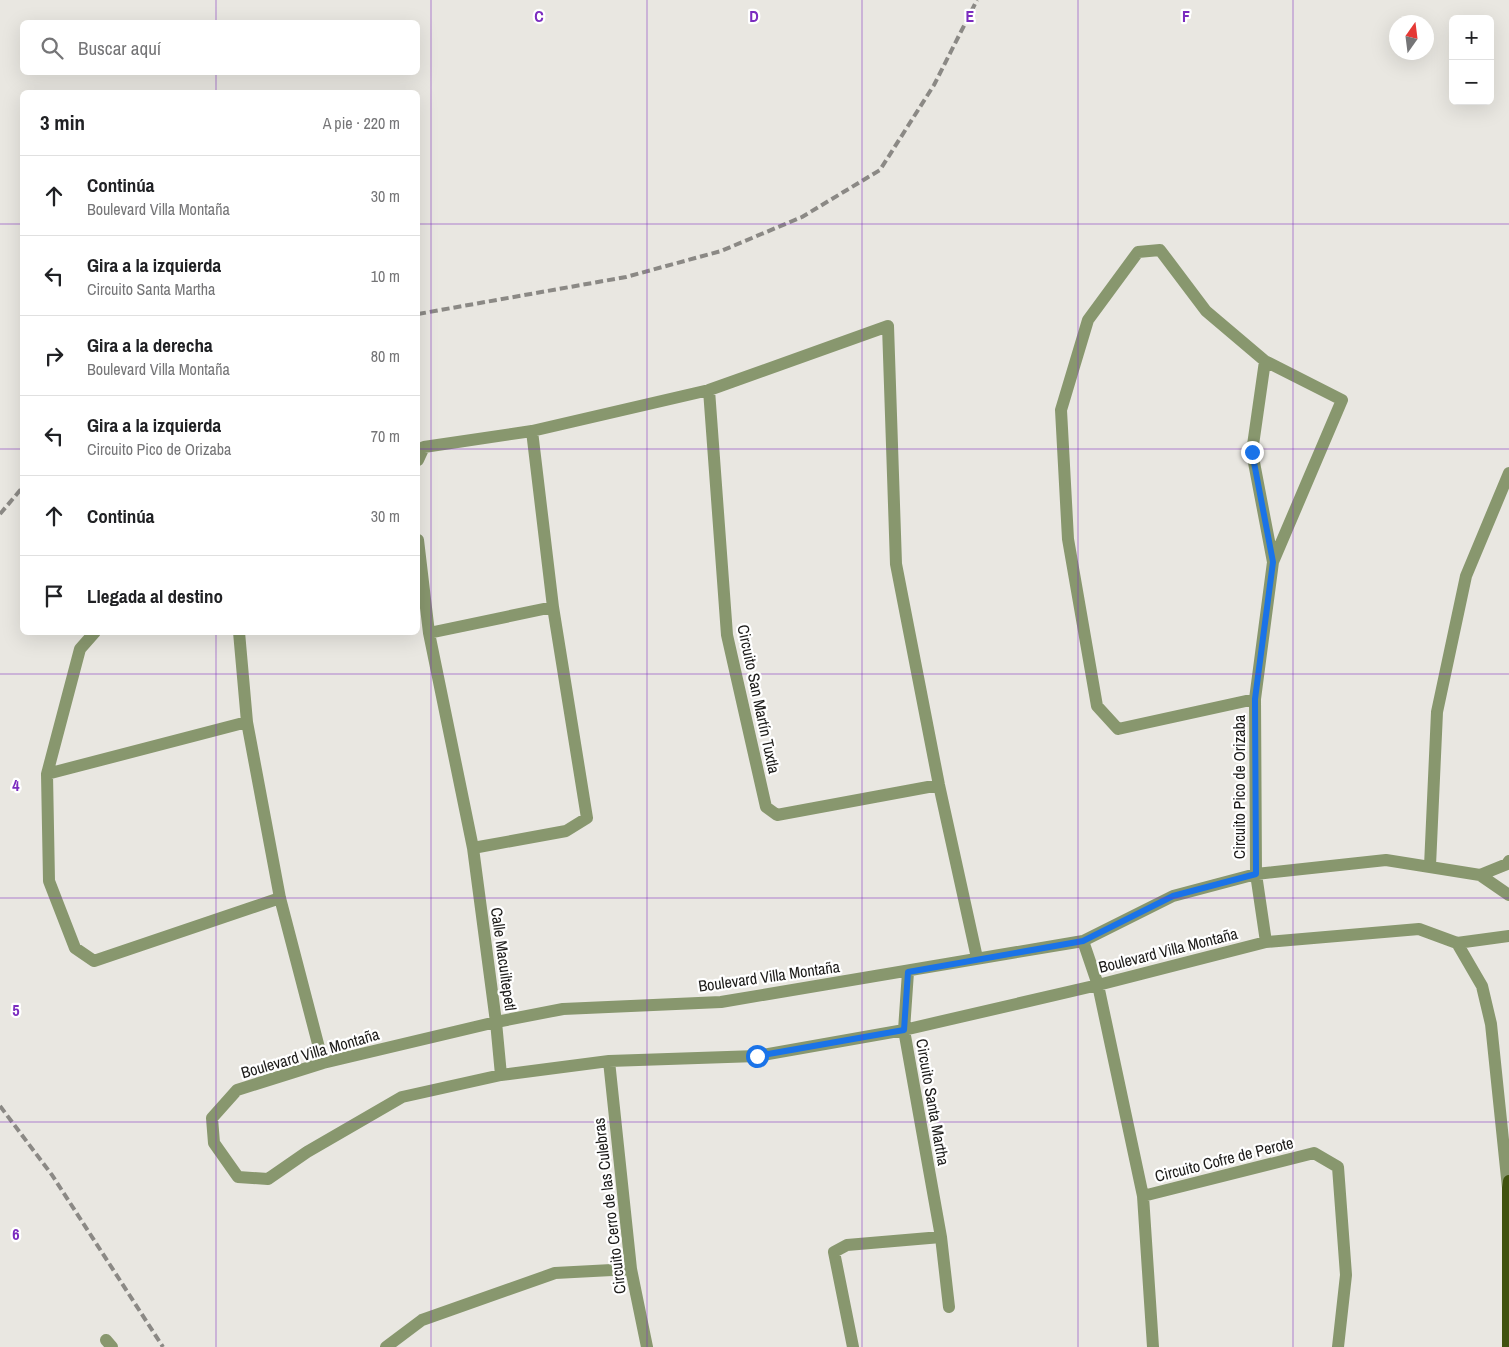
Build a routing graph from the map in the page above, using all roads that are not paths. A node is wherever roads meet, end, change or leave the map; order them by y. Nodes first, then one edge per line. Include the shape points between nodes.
1 (1265, 361) junction
2 (709, 390) junction
3 (532, 431) junction
4 (420, 456) edge
5 (1509, 473) edge
6 (420, 557) edge
7 (1273, 562) junction
8 (553, 607) junction
9 (429, 633) junction
10 (92, 635) edge
11 (239, 635) edge
12 (1255, 699) junction
13 (247, 722) junction
14 (48, 774) junction
15 (939, 785) junction
16 (473, 848) junction
17 (1509, 861) edge
18 (1430, 866) junction
19 (1256, 874) junction
20 (1480, 875) junction
21 (1509, 895) edge
22 (280, 898) junction
23 (1509, 936) edge
24 (1083, 941) junction
25 (1266, 942) junction
26 (1457, 943) junction
27 (977, 958) junction
28 (908, 972) junction
29 (1098, 985) junction
30 (496, 1022) junction
31 (904, 1030) junction
32 (609, 1061) junction
33 (323, 1063) junction
34 (501, 1075) junction
35 (1508, 1184) edge
36 (1143, 1196) junction
37 (941, 1237) junction
38 (630, 1269) junction
39 (949, 1307) dead end
40 (386, 1347) edge
41 (646, 1347) edge
42 (853, 1347) edge
43 (1153, 1347) edge
44 (1338, 1347) edge
45 (1508, 1347) edge

1 - 7 street via 1252,452
1 - 7 street, Circuito Pico de Orizaba via 1342,400
1 - 12 street, Circuito Pico de Orizaba via 1206,311 1160,250 1138,252 1088,320 1061,410 1068,539 1097,706 1118,728
2 - 3 street
2 - 15 street, Circuito San Martín Tuxtla via 728,635 766,807 777,814
2 - 15 street via 888,326 896,564
3 - 4 street via 424,447
3 - 8 street
5 - 18 street via 1466,576 1437,712
6 - 9 street, Calle Macuiltepetl
7 - 12 street, Circuito Pico de Orizaba
8 - 9 street
8 - 16 street via 587,818 566,831
9 - 16 street, Calle Macuiltepetl
10 - 14 street via 80,649
11 - 13 street
12 - 19 street, Circuito Pico de Orizaba
13 - 14 street
13 - 22 street
14 - 22 street via 48,882 75,948 94,961
15 - 27 street
16 - 30 street, Calle Macuiltepetl
17 - 20 street
18 - 19 street, Boulevard Villa Montaña via 1386,860
18 - 20 street, Boulevard Villa Montaña
19 - 24 street, Boulevard Villa Montaña via 1173,896
19 - 25 street, Circuito Pico de Orizaba
20 - 21 street, Boulevard Villa Montaña
22 - 33 street
23 - 26 street, Boulevard Villa Montaña
24 - 27 street, Boulevard Villa Montaña
24 - 29 street, Circuito Cofre de Perote
25 - 26 street, Boulevard Villa Montaña via 1420,929
25 - 29 street, Boulevard Villa Montaña
26 - 35 street via 1482,986 1490,1024
27 - 28 street, Boulevard Villa Montaña
28 - 30 street, Boulevard Villa Montaña via 721,1002 563,1009
28 - 31 street, Circuito Santa Martha
29 - 31 street, Boulevard Villa Montaña
29 - 36 street, Circuito Cofre de Perote
30 - 33 street, Boulevard Villa Montaña
30 - 34 street, Calle Macuiltepetl
31 - 32 street, Boulevard Villa Montaña via 757,1056
31 - 37 street, Circuito Santa Martha
32 - 34 street, Boulevard Villa Montaña
32 - 38 street, Circuito Cerro de las Culebras
33 - 34 street, Boulevard Villa Montaña via 237,1090 212,1118 214,1143 238,1177 268,1179 307,1152 402,1097
35 - 45 main road
36 - 43 street, Circuito Cofre de Perote
36 - 44 street, Circuito Cofre de Perote via 1314,1153 1338,1167 1346,1275
37 - 39 street, Circuito Santa Martha
37 - 42 street via 847,1245 834,1252
38 - 40 street via 555,1273 422,1320
38 - 41 street, Circuito Cerro de las Culebras

